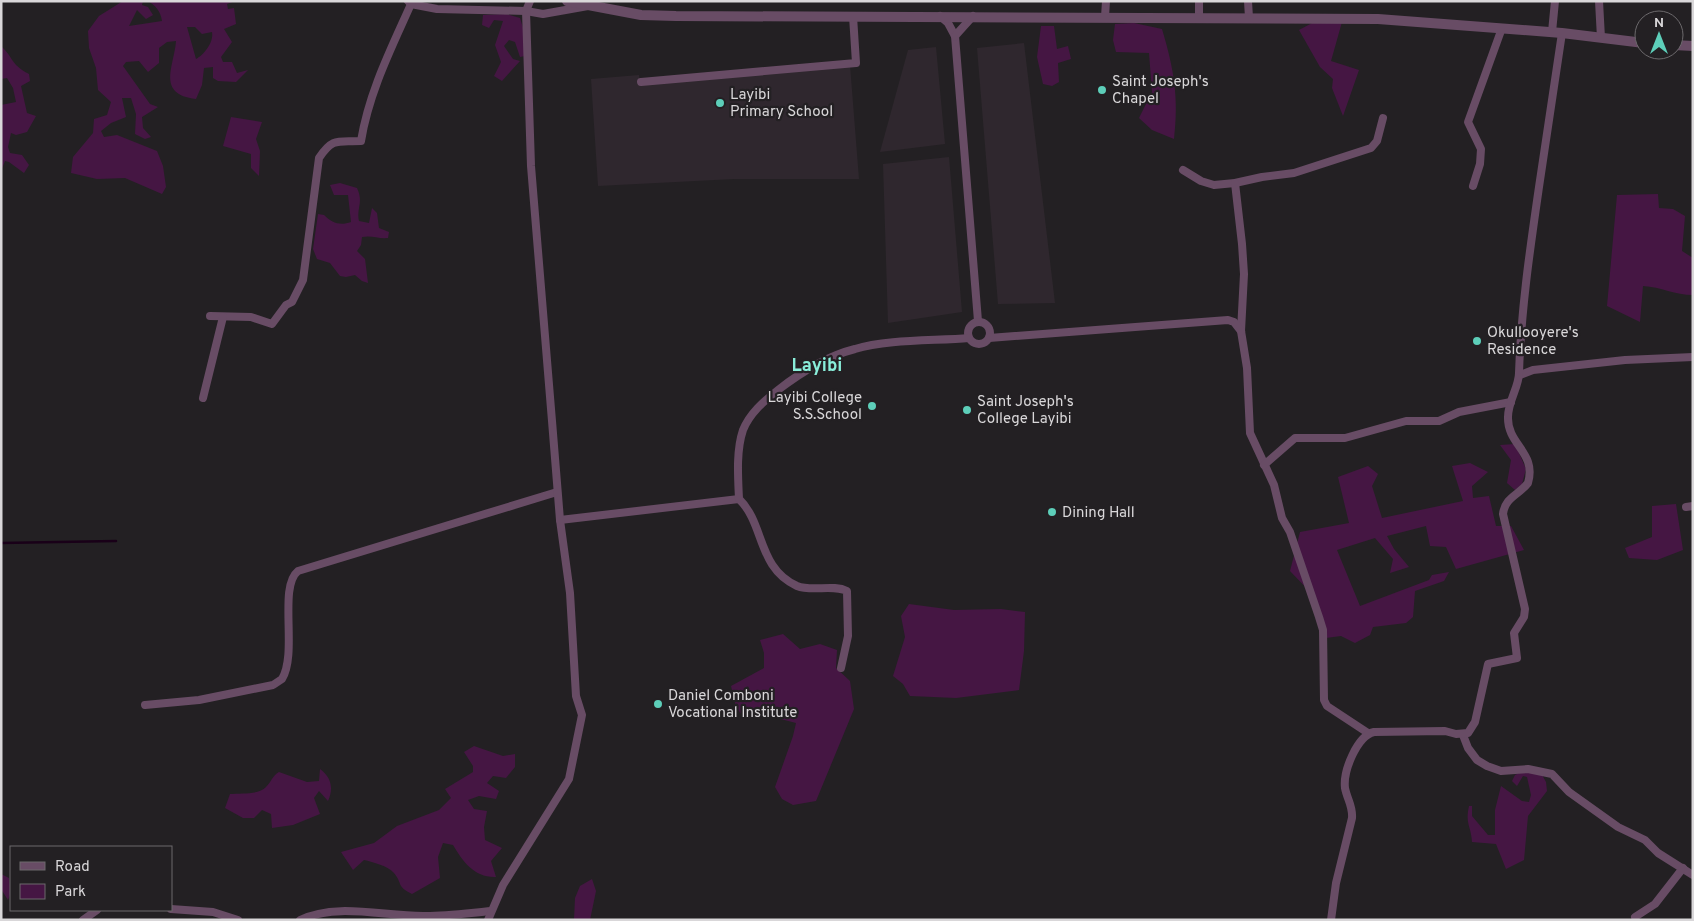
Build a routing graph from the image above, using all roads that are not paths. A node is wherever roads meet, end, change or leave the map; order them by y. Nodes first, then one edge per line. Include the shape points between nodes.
1 (530, 1) edge
2 (567, 1) edge
3 (1106, 1) edge
4 (1199, 1) edge
5 (1248, 1) edge
6 (1554, 1) edge
7 (1599, 1) edge
8 (409, 3) edge
9 (588, 6) junction
10 (526, 11) junction
11 (852, 16) junction
12 (940, 16) junction
13 (973, 16) junction
14 (1105, 17) junction
15 (1199, 17) junction
16 (1249, 18) junction
17 (1502, 28) junction
18 (1557, 33) junction
19 (955, 36) junction
20 (1601, 38) junction
21 (1634, 42) edge
22 (641, 82) dead end
23 (1383, 118) dead end
24 (1183, 170) dead end
25 (1235, 183) junction
26 (1473, 186) dead end
27 (210, 316) dead end
28 (223, 317) junction
29 (978, 321) junction
30 (1242, 331) junction
31 (969, 338) junction
32 (989, 338) junction
33 (1518, 357) junction
34 (1693, 357) edge
35 (1533, 370) junction
36 (1520, 375) junction
37 (203, 398) dead end
38 (1511, 402) junction
39 (1264, 465) junction
40 (558, 492) junction
41 (739, 499) junction
42 (560, 520) junction
43 (841, 668) dead end
44 (145, 705) dead end
45 (1368, 733) junction
46 (1463, 735) junction
47 (1683, 868) junction
48 (1693, 875) edge
49 (172, 908) edge
50 (96, 911) edge
51 (491, 911) junction
52 (1635, 917) dead end
53 (83, 920) edge
54 (238, 920) edge
55 (300, 920) edge
56 (488, 920) edge
57 (1332, 920) edge

1 - 10 street
2 - 9 street
3 - 14 street
4 - 15 street
5 - 16 street
6 - 18 street
7 - 20 street
8 - 10 street via 437,9
8 - 28 street via 370,98 361,141 337,140 319,158 304,274 297,294 272,324 251,318
9 - 10 street via 555,13
9 - 11 street via 667,16
10 - 40 street via 531,166
11 - 12 street
11 - 22 street via 856,63
12 - 13 street
12 - 19 street
13 - 14 street
13 - 19 street
14 - 15 street
15 - 16 street
16 - 17 street via 1378,20
17 - 18 street
17 - 26 street via 1468,122 1481,149
18 - 20 street
18 - 33 street
19 - 29 street
20 - 21 street
23 - 25 street via 1377,141 1371,148 1294,173
24 - 25 street via 1201,182
25 - 30 street via 1244,274
27 - 28 street
28 - 37 street
29 - 31 street via 971,324
29 - 32 street via 988,324
30 - 32 street via 1228,320
30 - 39 street via 1250,433
31 - 32 street via 980,344
31 - 41 street via 856,348 794,378 758,406 746,424 740,447
33 - 35 street
33 - 36 street
34 - 35 street via 1625,360
35 - 36 street
36 - 38 street
38 - 39 street via 1459,412 1439,421 1406,421 1346,438 1295,438
38 - 46 street via 1509,428 1527,456 1530,468 1528,482 1510,497 1503,514 1525,609 1524,617 1514,633 1517,658 1488,664 1475,722 1472,729
39 - 45 street via 1274,485 1282,518 1290,532 1319,617 1324,700 1327,706
40 - 42 street
40 - 44 street via 298,571 290,581 289,646 282,679 273,685 200,700
41 - 42 street
41 - 43 street via 748,508 760,543 775,569 801,587 847,591 848,636
42 - 51 street via 570,593 576,696 582,715 580,729 568,781 503,885
45 - 46 street via 1445,731
45 - 57 street via 1355,752 1345,779 1353,809 1336,883
46 - 47 street via 1472,754 1486,766 1501,772 1528,769 1552,774 1569,792
47 - 48 street
47 - 52 street via 1655,904
49 - 54 street via 213,912
50 - 53 street
51 - 55 street via 425,916 327,912
51 - 56 street

